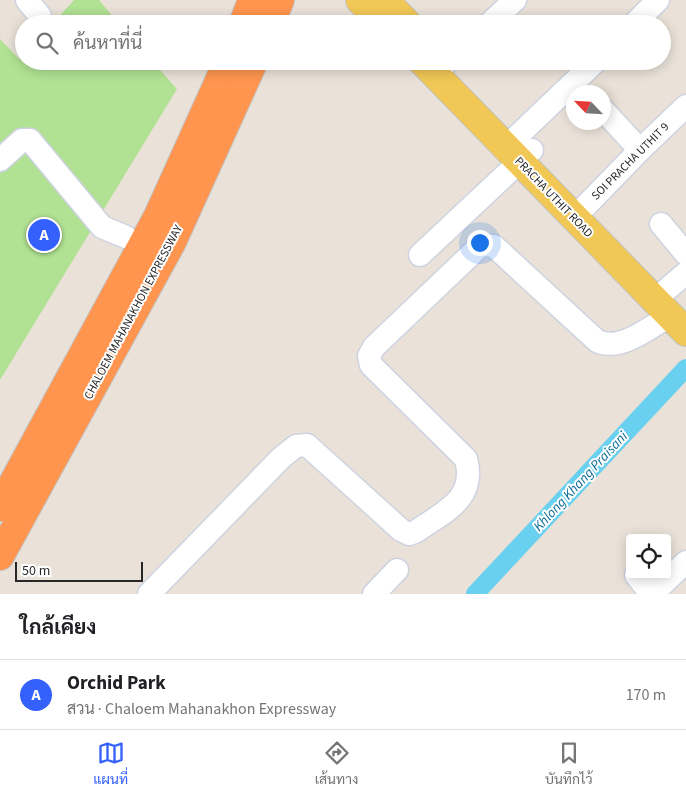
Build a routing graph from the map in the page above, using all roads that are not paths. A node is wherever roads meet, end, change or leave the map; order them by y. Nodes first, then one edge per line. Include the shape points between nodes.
1 (252, 0) edge
2 (265, 0) edge
3 (280, 0) edge
4 (360, 0) edge
5 (384, 0) edge
6 (515, 0) edge
7 (658, 0) edge
8 (246, 15) edge
9 (259, 15) edge
10 (274, 15) edge
11 (375, 15) edge
12 (399, 15) edge
13 (499, 15) edge
14 (643, 15) edge
15 (224, 70) edge
16 (235, 70) edge
17 (250, 70) edge
18 (445, 70) edge
19 (588, 70) edge
20 (686, 106) edge
21 (611, 119) edge
22 (519, 149) junction
23 (640, 150) junction
24 (0, 160) edge
25 (580, 212) junction
26 (661, 224) dead end
27 (126, 237) dead end
28 (686, 254) edge
29 (420, 255) dead end
30 (686, 273) edge
31 (677, 313) edge
32 (0, 507) edge
33 (0, 529) edge
34 (0, 556) edge
35 (686, 562) edge
36 (397, 570) dead end
37 (639, 579) edge
38 (149, 594) edge
39 (374, 594) edge
40 (652, 594) edge

1 - 8 highway
2 - 9 street
3 - 10 highway
4 - 11 main road
5 - 12 main road
6 - 13 street
7 - 14 street
15 - 32 highway, CHALOEM MAHANAKHON EXPRESSWAY via 158,216
16 - 33 street via 172,213
17 - 34 highway, CHALOEM MAHANAKHON EXPRESSWAY via 172,242
18 - 22 main road, PRACHA UTHIT ROAD
19 - 22 street
20 - 23 street, SOI PRACHA UTHIT 9
21 - 23 street
22 - 25 main road, PRACHA UTHIT ROAD
22 - 29 street
23 - 25 street, SOI PRACHA UTHIT 9
24 - 27 street via 22,140 30,140 102,227
25 - 31 main road, PRACHA UTHIT ROAD
26 - 28 street
30 - 31 street
31 - 38 street via 627,340 606,345 597,341 494,246 481,245 374,346 369,356 371,365 466,459 470,473 462,499 409,534 400,530 307,445 296,446
35 - 40 street
36 - 39 street
37 - 40 street

